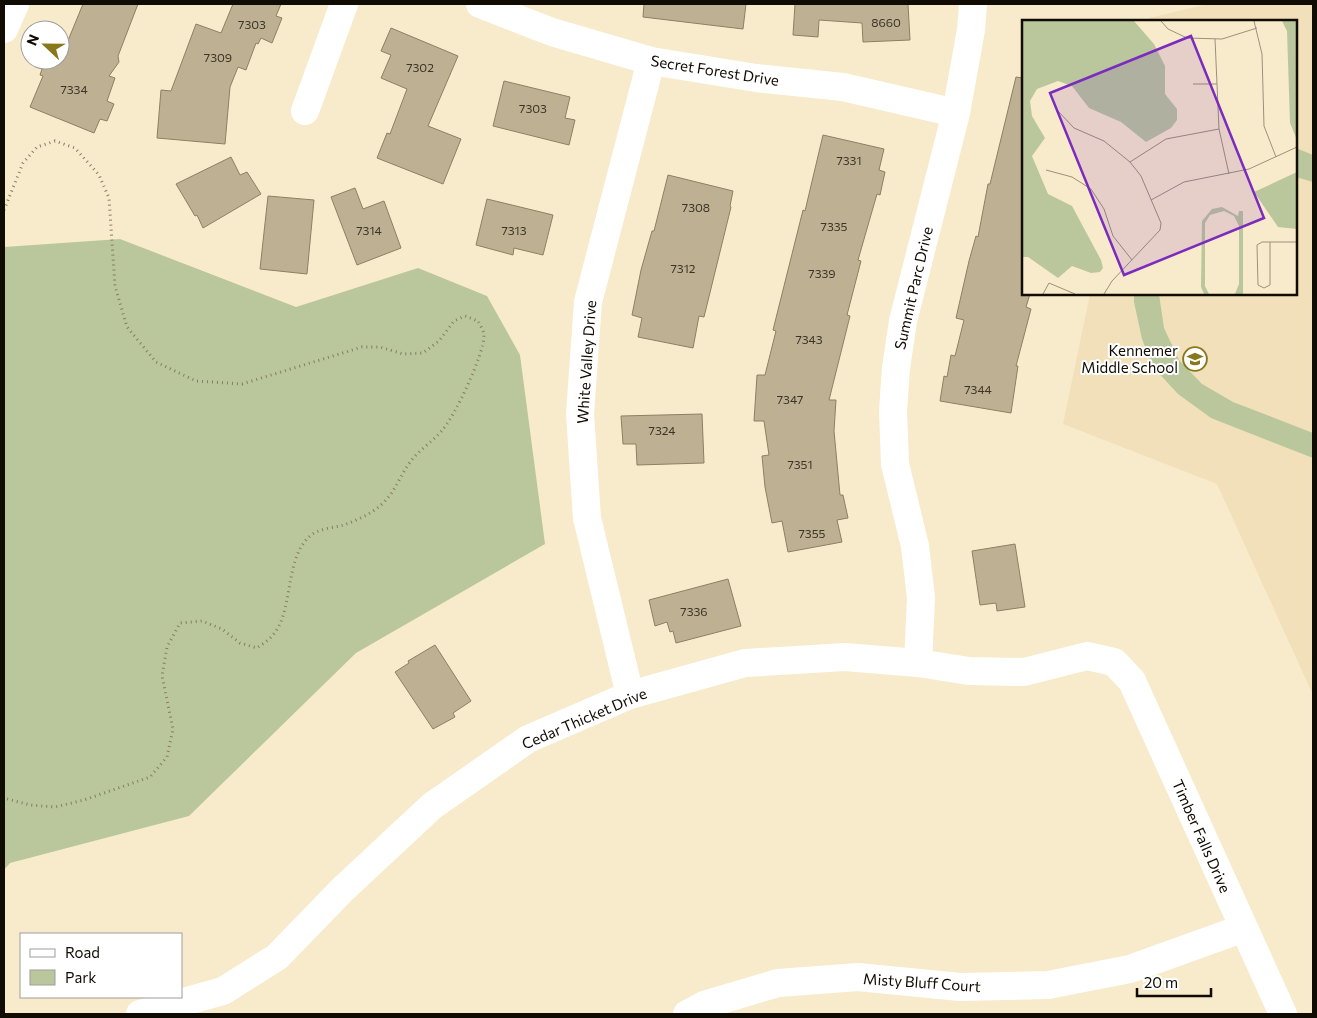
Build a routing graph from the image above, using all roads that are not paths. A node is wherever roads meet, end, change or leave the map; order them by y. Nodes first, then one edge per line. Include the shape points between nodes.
1 (15, 4) edge
2 (344, 4) edge
3 (480, 4) edge
4 (973, 4) edge
5 (4, 30) edge
6 (651, 61) junction
7 (305, 111) dead end
8 (956, 113) junction
9 (1114, 662) joint
10 (918, 663) junction
11 (630, 695) junction
12 (1244, 928) junction
13 (140, 1014) edge
14 (687, 1014) edge
15 (1283, 1014) edge

1 - 5 street
2 - 7 street
3 - 6 street, Secret Forest Drive via 552,32
4 - 8 street, Summit Parc Drive
6 - 8 street, Secret Forest Drive via 756,78 843,87
6 - 11 street, White Valley Drive via 588,302 580,414 587,518
8 - 10 street, Summit Parc Drive via 903,321 893,411 895,464 915,546 921,598
9 - 10 street, Cedar Thicket Drive via 1087,656 1024,672 969,671
9 - 12 street, Timber Falls Drive via 1132,681
10 - 11 street, Cedar Thicket Drive via 846,657 745,663
11 - 13 street, Cedar Thicket Drive via 528,739 432,806 342,890 277,957 223,991
12 - 14 street, Misty Bluff Court via 1130,969 1048,986 960,987 850,977 778,983 704,1005
12 - 15 street, Timber Falls Drive

